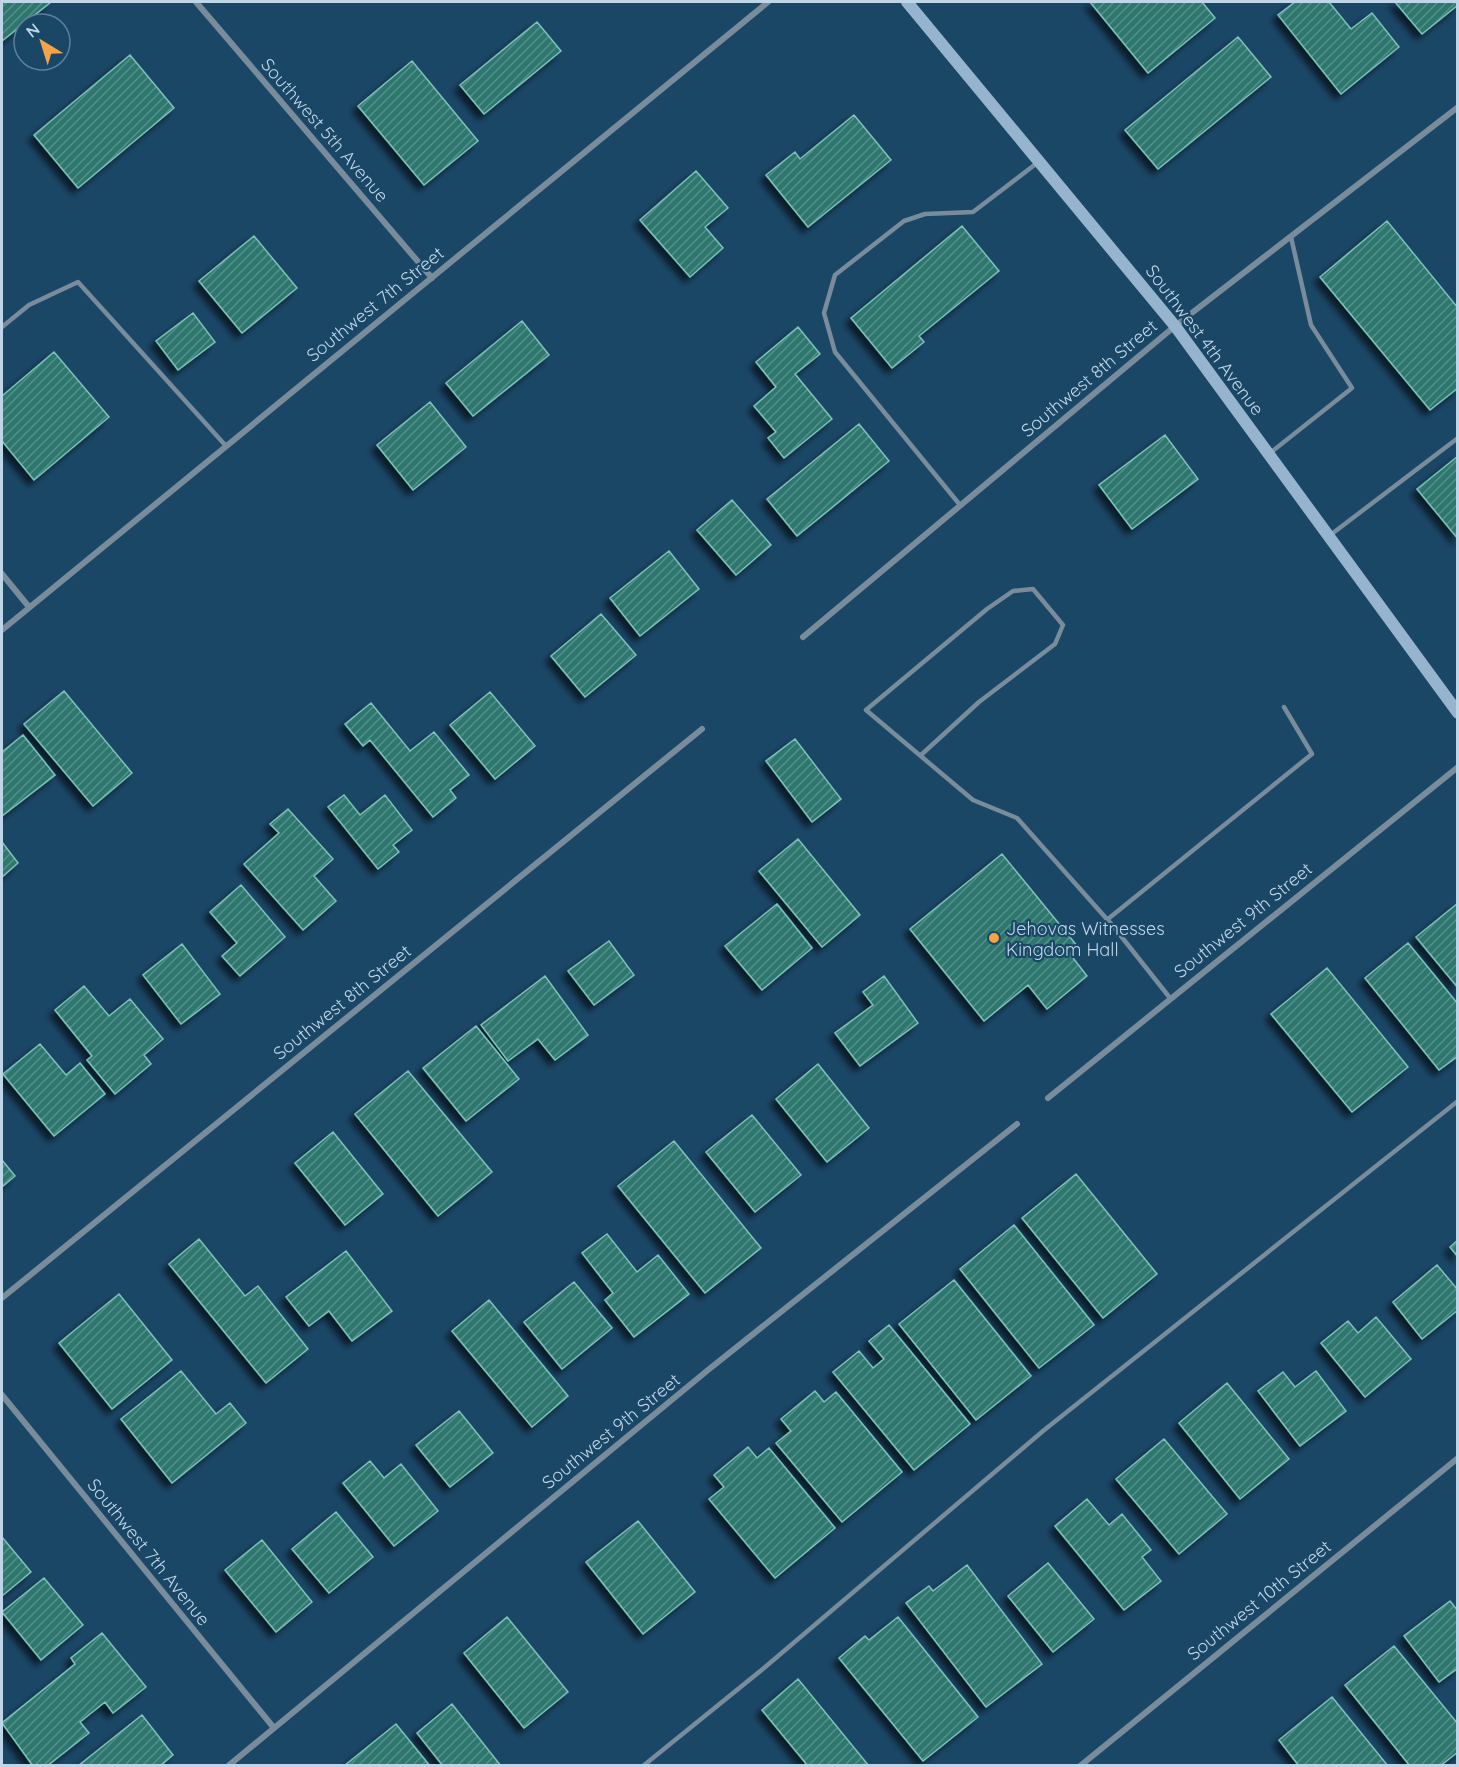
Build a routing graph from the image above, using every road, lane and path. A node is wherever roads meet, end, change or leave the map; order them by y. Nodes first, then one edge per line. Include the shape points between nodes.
1 (196, 2) edge
2 (768, 2) edge
3 (907, 2) edge
4 (1458, 107) edge
5 (1040, 161) junction
6 (1291, 237) junction
7 (432, 278) junction
8 (1175, 326) junction
9 (2, 327) edge
10 (1458, 438) edge
11 (226, 446) junction
12 (1268, 454) junction
13 (960, 505) junction
14 (1329, 536) junction
15 (2, 574) edge
16 (29, 607) junction
17 (2, 630) edge
18 (803, 637) dead end
19 (1284, 707) dead end
20 (1458, 713) edge
21 (702, 729) dead end
22 (921, 755) junction
23 (1458, 767) edge
24 (1108, 919) junction
25 (1170, 998) junction
26 (1048, 1098) dead end
27 (1458, 1101) edge
28 (1017, 1124) dead end
29 (2, 1298) edge
30 (2, 1395) edge
31 (1458, 1458) edge
32 (274, 1728) junction
33 (228, 1766) edge
34 (644, 1766) edge
35 (1080, 1766) edge

1 - 7 street, Southwest 5th Avenue
2 - 7 street, Southwest 7th Street
3 - 5 main road, Southwest 4th Avenue
4 - 6 street, Southwest 8th Street
5 - 8 main road, Southwest 4th Avenue
5 - 13 lane via 973,212 925,214 904,221 835,275 824,313 835,352
6 - 8 street, Southwest 8th Street
6 - 12 lane via 1311,324 1352,388
7 - 11 street, Southwest 7th Street
8 - 12 main road, Southwest 4th Avenue
8 - 13 street, Southwest 8th Street
9 - 11 lane via 29,305 78,282
10 - 14 lane
11 - 16 street, Southwest 7th Street
12 - 14 main road, Southwest 4th Avenue
13 - 18 street, Southwest 8th Street
14 - 20 main road, Southwest 4th Avenue
15 - 16 street
16 - 17 street, Southwest 7th Street
19 - 24 lane via 1312,754
21 - 29 street, Southwest 8th Street
22 - 22 lane via 866,710 987,609 1013,591 1034,589 1063,625 1055,644 979,702
22 - 24 lane via 973,800 1017,818
23 - 25 street, Southwest 9th Street
24 - 25 lane
25 - 26 street, Southwest 9th Street
27 - 34 lane via 1043,1431
28 - 32 street, Southwest 9th Street via 708,1370
30 - 32 street, Southwest 7th Avenue
31 - 35 street, Southwest 10th Street
32 - 33 street, Southwest 9th Street

